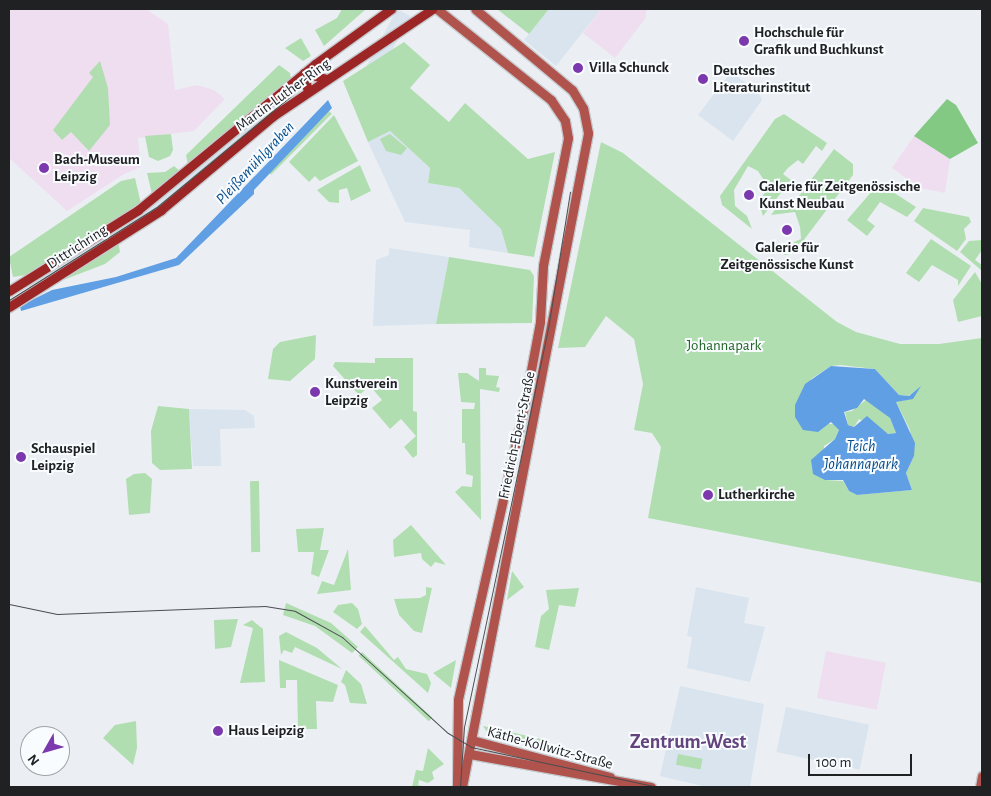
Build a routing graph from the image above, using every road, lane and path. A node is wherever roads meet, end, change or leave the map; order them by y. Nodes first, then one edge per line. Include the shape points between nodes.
1 (391, 9) edge
2 (432, 9) edge
3 (475, 9) edge
4 (378, 14) edge
5 (304, 73) junction
6 (326, 79) junction
7 (308, 92) junction
8 (148, 202) joint
9 (161, 210) joint
10 (9, 291) edge
11 (9, 307) edge
12 (472, 740) junction
13 (470, 754) junction
14 (982, 776) edge
15 (622, 782) junction
16 (458, 787) edge
17 (462, 787) edge
18 (651, 787) edge
19 (980, 787) edge

1 - 4 main road, Martin-Luther-Ring
2 - 6 main road, Martin-Luther-Ring
2 - 16 main road, Friedrich-Ebert-Straße via 551,100 567,126 567,155 543,266 539,332 497,540 478,602 458,700
3 - 12 main road, Friedrich-Ebert-Straße via 572,90 586,119 587,146
4 - 5 main road, Martin-Luther-Ring
5 - 6 main road
5 - 7 main road
5 - 8 main road, Martin-Luther-Ring
6 - 7 main road, Martin-Luther-Ring
7 - 9 main road, Martin-Luther-Ring
8 - 10 main road, Dittrichring
9 - 11 main road, Dittrichring
12 - 13 main road, Friedrich-Ebert-Straße
12 - 15 main road, Käthe-Kollwitz-Straße
13 - 15 main road, Käthe-Kollwitz-Straße
13 - 17 main road, Friedrich-Ebert-Straße
14 - 19 main road
15 - 18 main road, Käthe-Kollwitz-Straße

